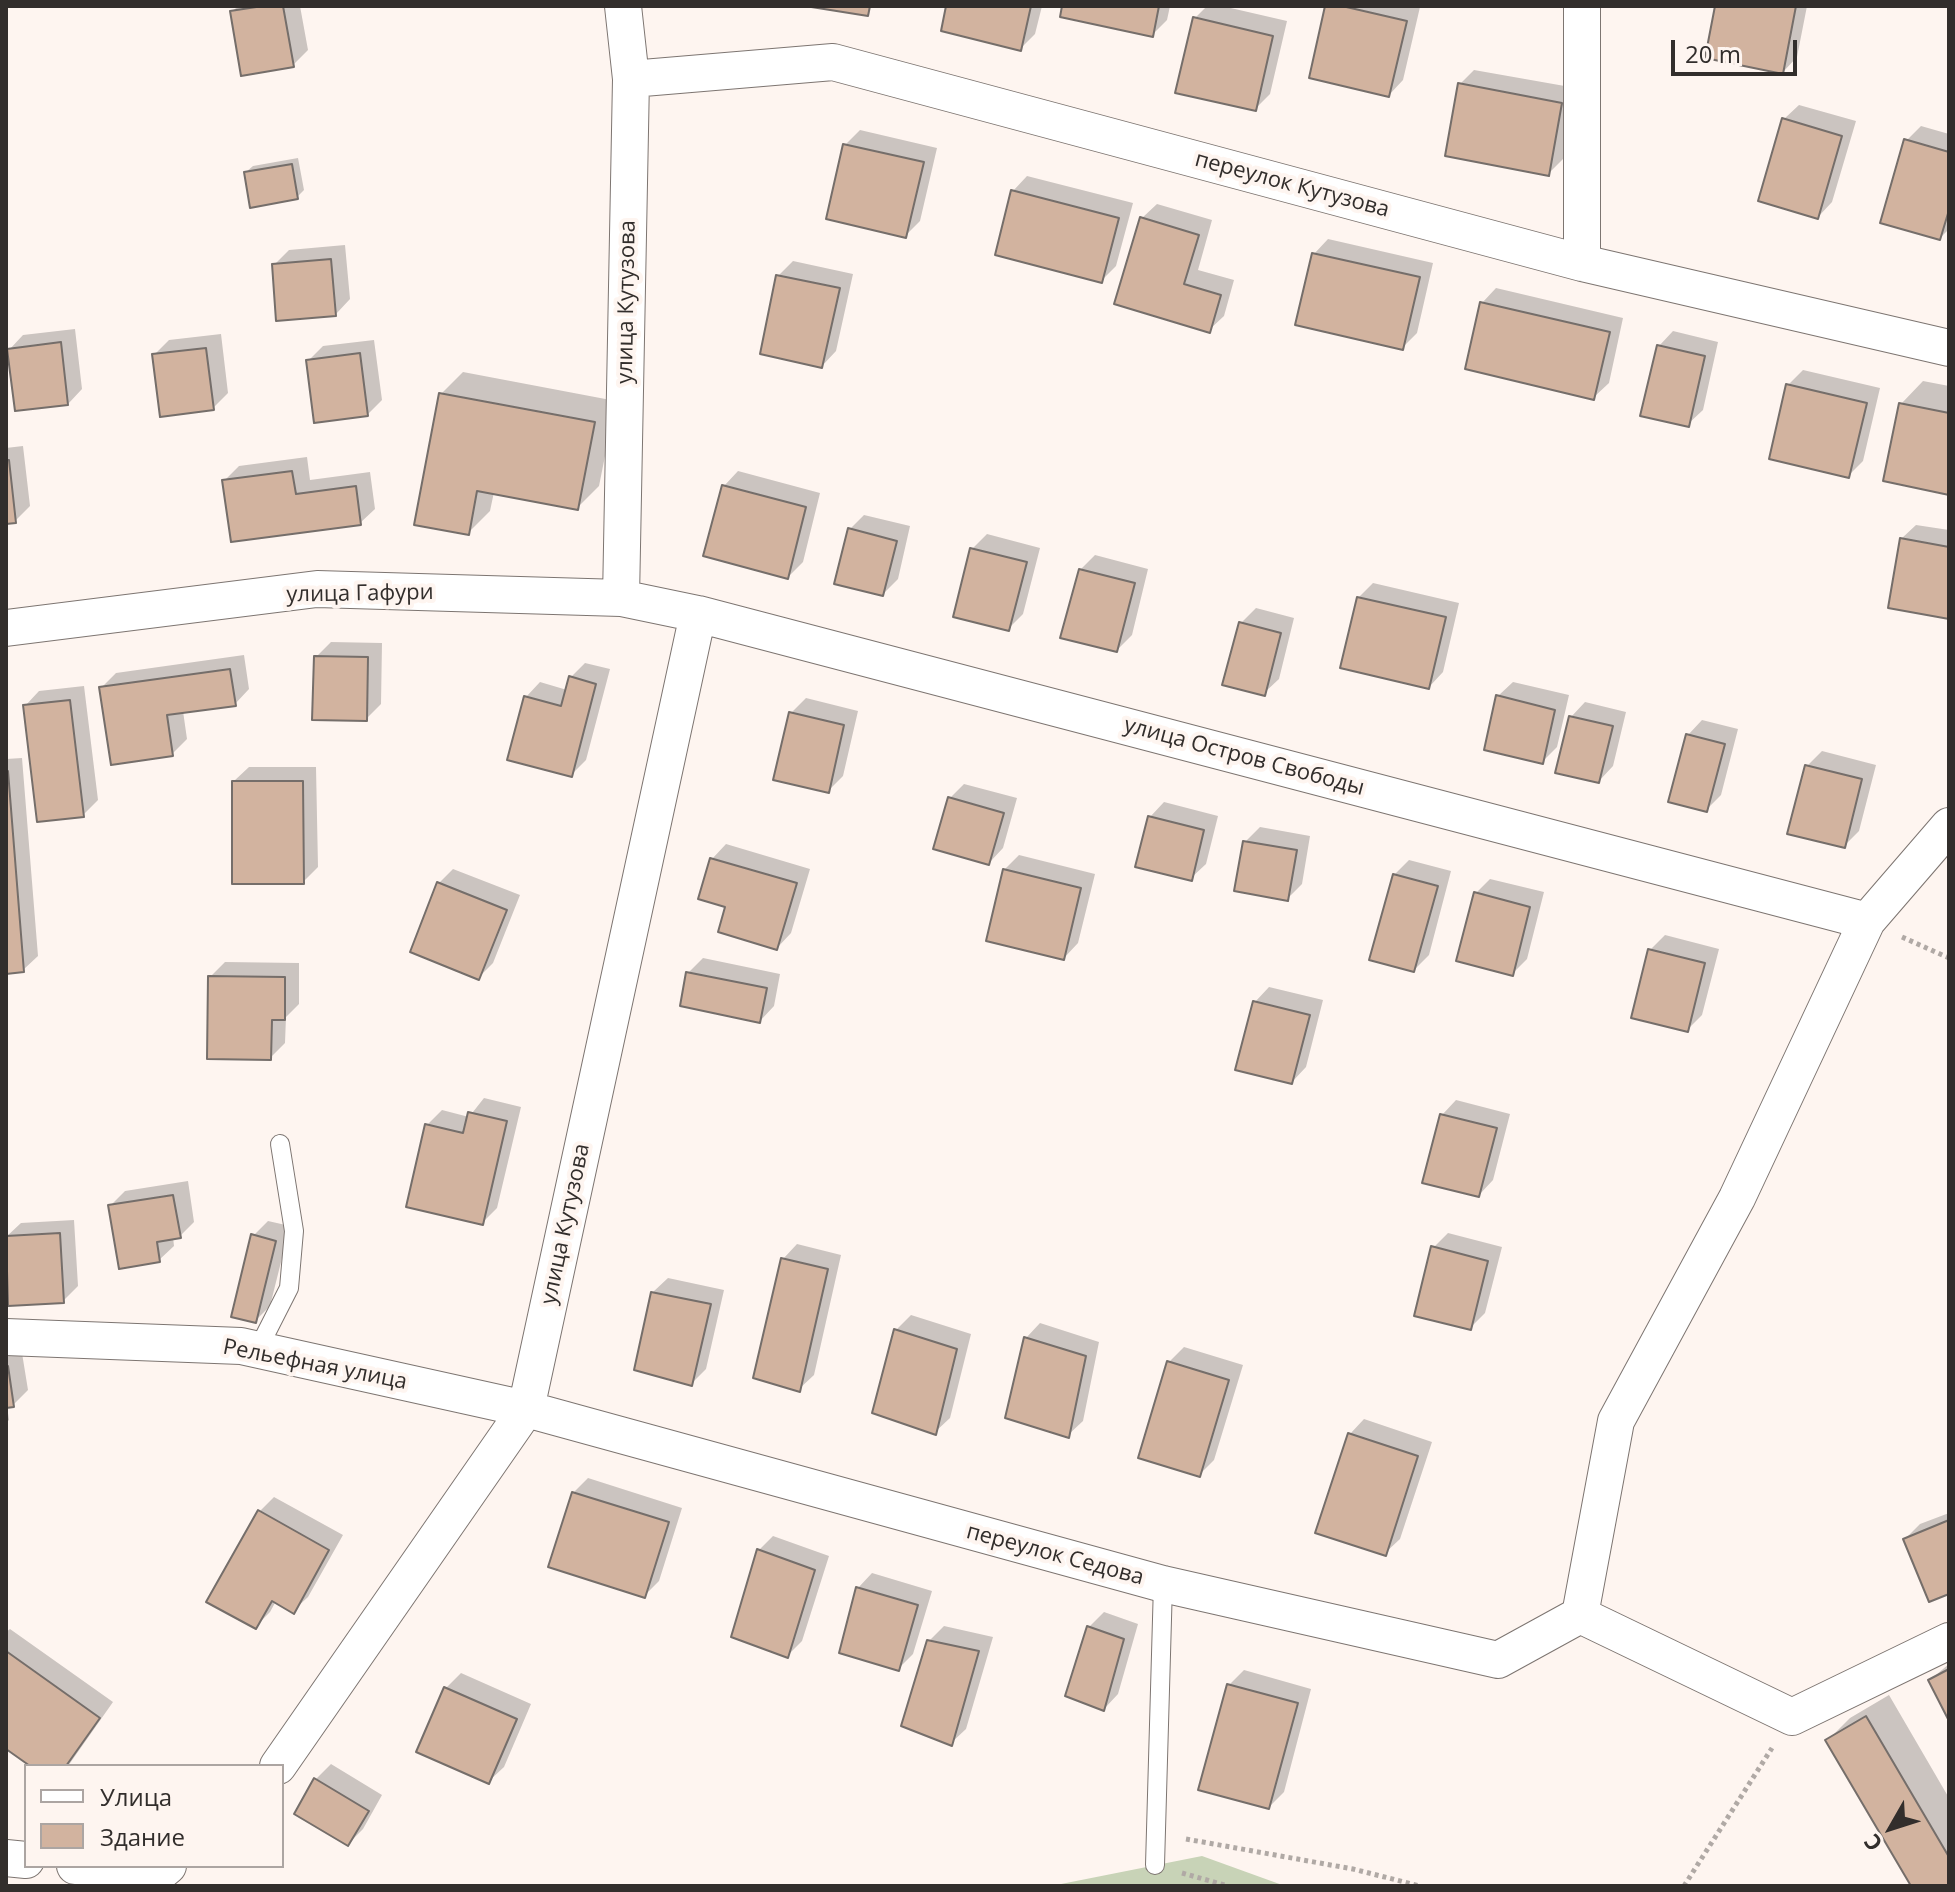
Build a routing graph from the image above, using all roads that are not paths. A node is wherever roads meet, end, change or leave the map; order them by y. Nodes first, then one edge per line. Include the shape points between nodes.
1 (623, 6) edge
2 (1582, 6) edge
3 (631, 79) junction
4 (1582, 263) junction
5 (1949, 348) edge
6 (621, 598) junction
7 (698, 614) junction
8 (6, 628) edge
9 (1949, 826) edge
10 (1867, 921) junction
11 (280, 1144) dead end
12 (6, 1337) edge
13 (258, 1349) junction
14 (526, 1409) junction
15 (1163, 1584) junction
16 (1580, 1615) junction
17 (1949, 1641) edge
18 (279, 1764) edge
19 (1155, 1865) road end
20 (110, 1868) edge
21 (162, 1871) edge

1 - 3 street, улица Кутузова
2 - 4 street
3 - 4 street, переулок Кутузова via 833,62
3 - 6 street, улица Кутузова
4 - 5 street, переулок Кутузова
6 - 7 street, улица Остров Свободы
6 - 8 street, улица Гафури via 317,589
7 - 10 street, улица Остров Свободы
7 - 14 street, улица Кутузова
9 - 10 street
10 - 16 street via 1737,1198 1616,1421
11 - 13 lane via 294,1231 289,1288
12 - 13 street, Рельефная улица
13 - 14 street, Рельефная улица
14 - 15 street, переулок Седова
14 - 18 street, улица Кутузова
15 - 16 street, переулок Седова via 1498,1660
15 - 19 lane
16 - 17 street via 1792,1717
20 - 21 street

